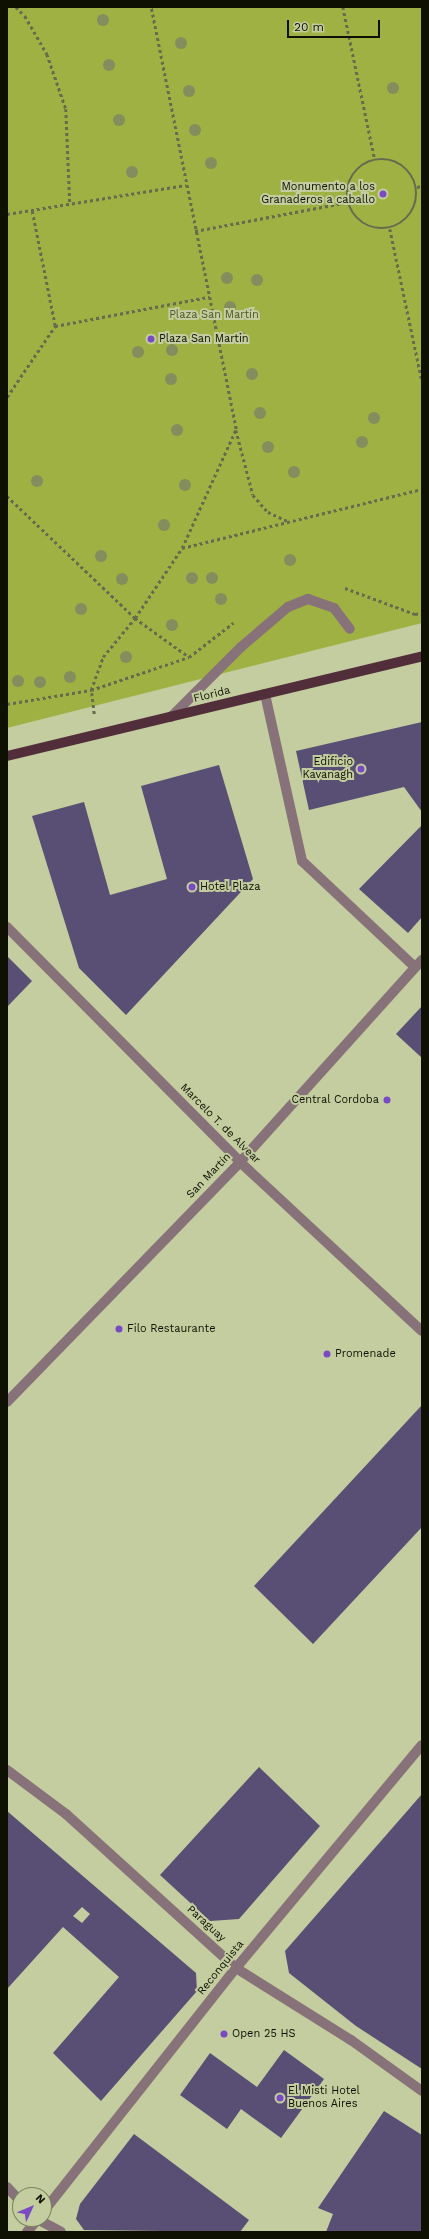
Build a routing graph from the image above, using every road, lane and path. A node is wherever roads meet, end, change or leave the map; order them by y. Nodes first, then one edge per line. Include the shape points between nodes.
1 (16, 7) edge
2 (151, 7) edge
3 (343, 7) edge
4 (375, 160) junction
5 (186, 185) junction
6 (422, 186) edge
7 (417, 187) junction
8 (348, 202) junction
9 (70, 203) junction
10 (32, 211) junction
11 (7, 214) edge
12 (390, 228) junction
13 (195, 231) junction
14 (209, 297) junction
15 (55, 326) junction
16 (422, 381) edge
17 (7, 397) edge
18 (236, 429) junction
19 (422, 489) edge
20 (7, 496) edge
21 (288, 522) junction
22 (182, 548) junction
23 (135, 618) junction
24 (350, 629) dead end
25 (422, 656) edge
26 (189, 657) dead end
27 (91, 690) junction
28 (265, 694) junction
29 (7, 704) edge
30 (93, 707) dead end
31 (171, 717) junction
32 (7, 756) edge
33 (7, 926) edge
34 (418, 964) edge
35 (240, 1162) junction
36 (422, 1331) edge
37 (7, 1402) edge
38 (422, 1745) edge
39 (7, 1770) edge
40 (236, 1968) junction
41 (422, 2090) edge
42 (52, 2201) edge
43 (52, 2227) edge
44 (62, 2232) edge

1 - 9 path via 25,16 47,54 66,109
2 - 5 path
3 - 4 path
4 - 7 path via 388,160 401,165 411,174
4 - 8 path via 362,166 353,176 348,188
5 - 9 path
5 - 13 path
6 - 7 path
7 - 12 path via 417,200 412,213 403,223
8 - 12 path via 354,214 364,224 376,228
8 - 13 path
9 - 10 path
10 - 11 path
10 - 15 path
12 - 16 path
13 - 14 path
14 - 15 path
14 - 18 path
15 - 17 path
18 - 21 path via 253,495 268,512
18 - 22 path
19 - 21 path
20 - 23 path
21 - 22 path
22 - 23 path
23 - 27 path via 103,657
24 - 31 street via 334,608 308,599 288,607 241,647
25 - 28 main road, Florida
26 - 27 path
27 - 29 path
27 - 30 path
28 - 31 main road, Florida
28 - 34 street via 302,861
31 - 32 main road, Florida
33 - 35 street, Marcelo T. de Alvear
34 - 35 street, San Martín
35 - 36 street, Marcelo T. de Alvear
35 - 37 street, San Martín
38 - 40 street, Reconquista
39 - 40 street, Paraguay via 66,1814
40 - 41 street, Paraguay via 351,2040
40 - 42 street, Reconquista
43 - 44 street

